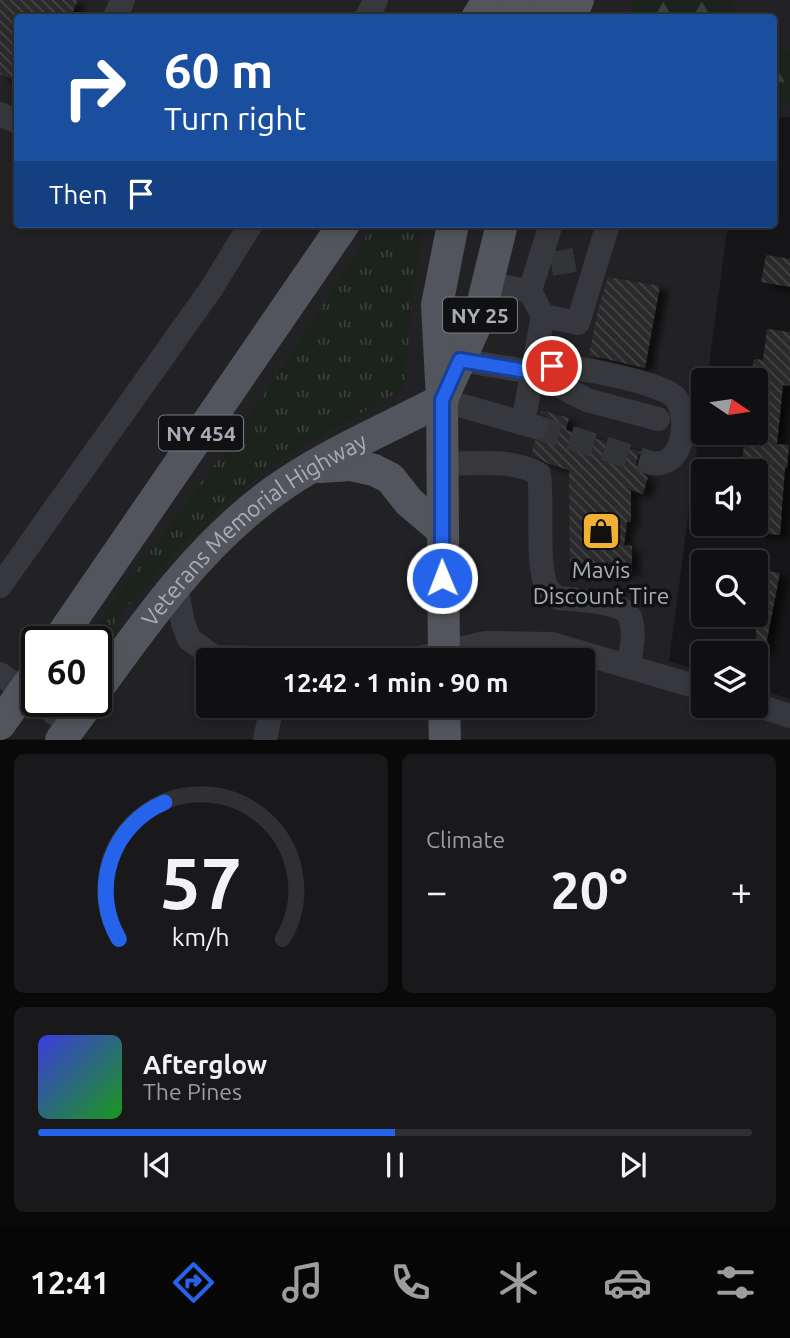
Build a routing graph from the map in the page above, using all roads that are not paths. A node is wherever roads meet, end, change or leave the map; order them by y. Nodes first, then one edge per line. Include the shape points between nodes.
1 (249, 228) edge
2 (341, 228) edge
3 (452, 228) edge
4 (501, 228) edge
5 (550, 228) edge
6 (606, 228) edge
7 (487, 284) junction
8 (530, 291) junction
9 (542, 316) junction
10 (460, 360) junction
11 (532, 372) junction
12 (442, 400) junction
13 (658, 419) dead end
14 (652, 463) dead end
15 (441, 464) junction
16 (311, 468) junction
17 (441, 528) junction
18 (0, 586) edge
19 (176, 586) junction
20 (68, 626) edge
21 (202, 648) edge
22 (443, 648) edge
23 (469, 648) edge
24 (566, 648) edge
25 (595, 656) edge
26 (629, 666) junction
27 (112, 668) edge
28 (691, 685) edge
29 (21, 696) edge
30 (768, 709) edge
31 (790, 716) edge
32 (269, 718) edge
33 (444, 718) edge
34 (0, 724) edge
35 (265, 740) edge
36 (445, 740) edge

1 - 18 street via 211,289
2 - 20 main road, NY 454
3 - 12 main road, NY 25 via 437,304
4 - 7 main road, NY 25
5 - 8 street via 545,265
6 - 9 street via 593,256 578,323
7 - 8 street
7 - 10 main road, NY 25 via 479,318
8 - 9 street
9 - 11 street
10 - 11 street
10 - 12 main road, NY 25
11 - 12 street via 529,425
11 - 13 street via 587,400
11 - 14 street via 552,366 619,376 670,392 682,415 678,451 665,462
12 - 15 main road, NY 25
12 - 16 main road, Veterans Memorial Highway
15 - 17 main road, NY 25
15 - 26 street via 508,465 539,474 545,586 559,598 625,610 631,618 633,638
16 - 17 main road via 351,465 374,470 390,478 409,502
16 - 19 main road, Veterans Memorial Highway via 234,524
17 - 22 main road, NY 25
19 - 21 street via 189,639
19 - 27 main road, Veterans Memorial Highway
23 - 24 street via 485,643
25 - 26 street
26 - 28 street
29 - 34 main road
30 - 31 street
32 - 35 street
33 - 36 main road

